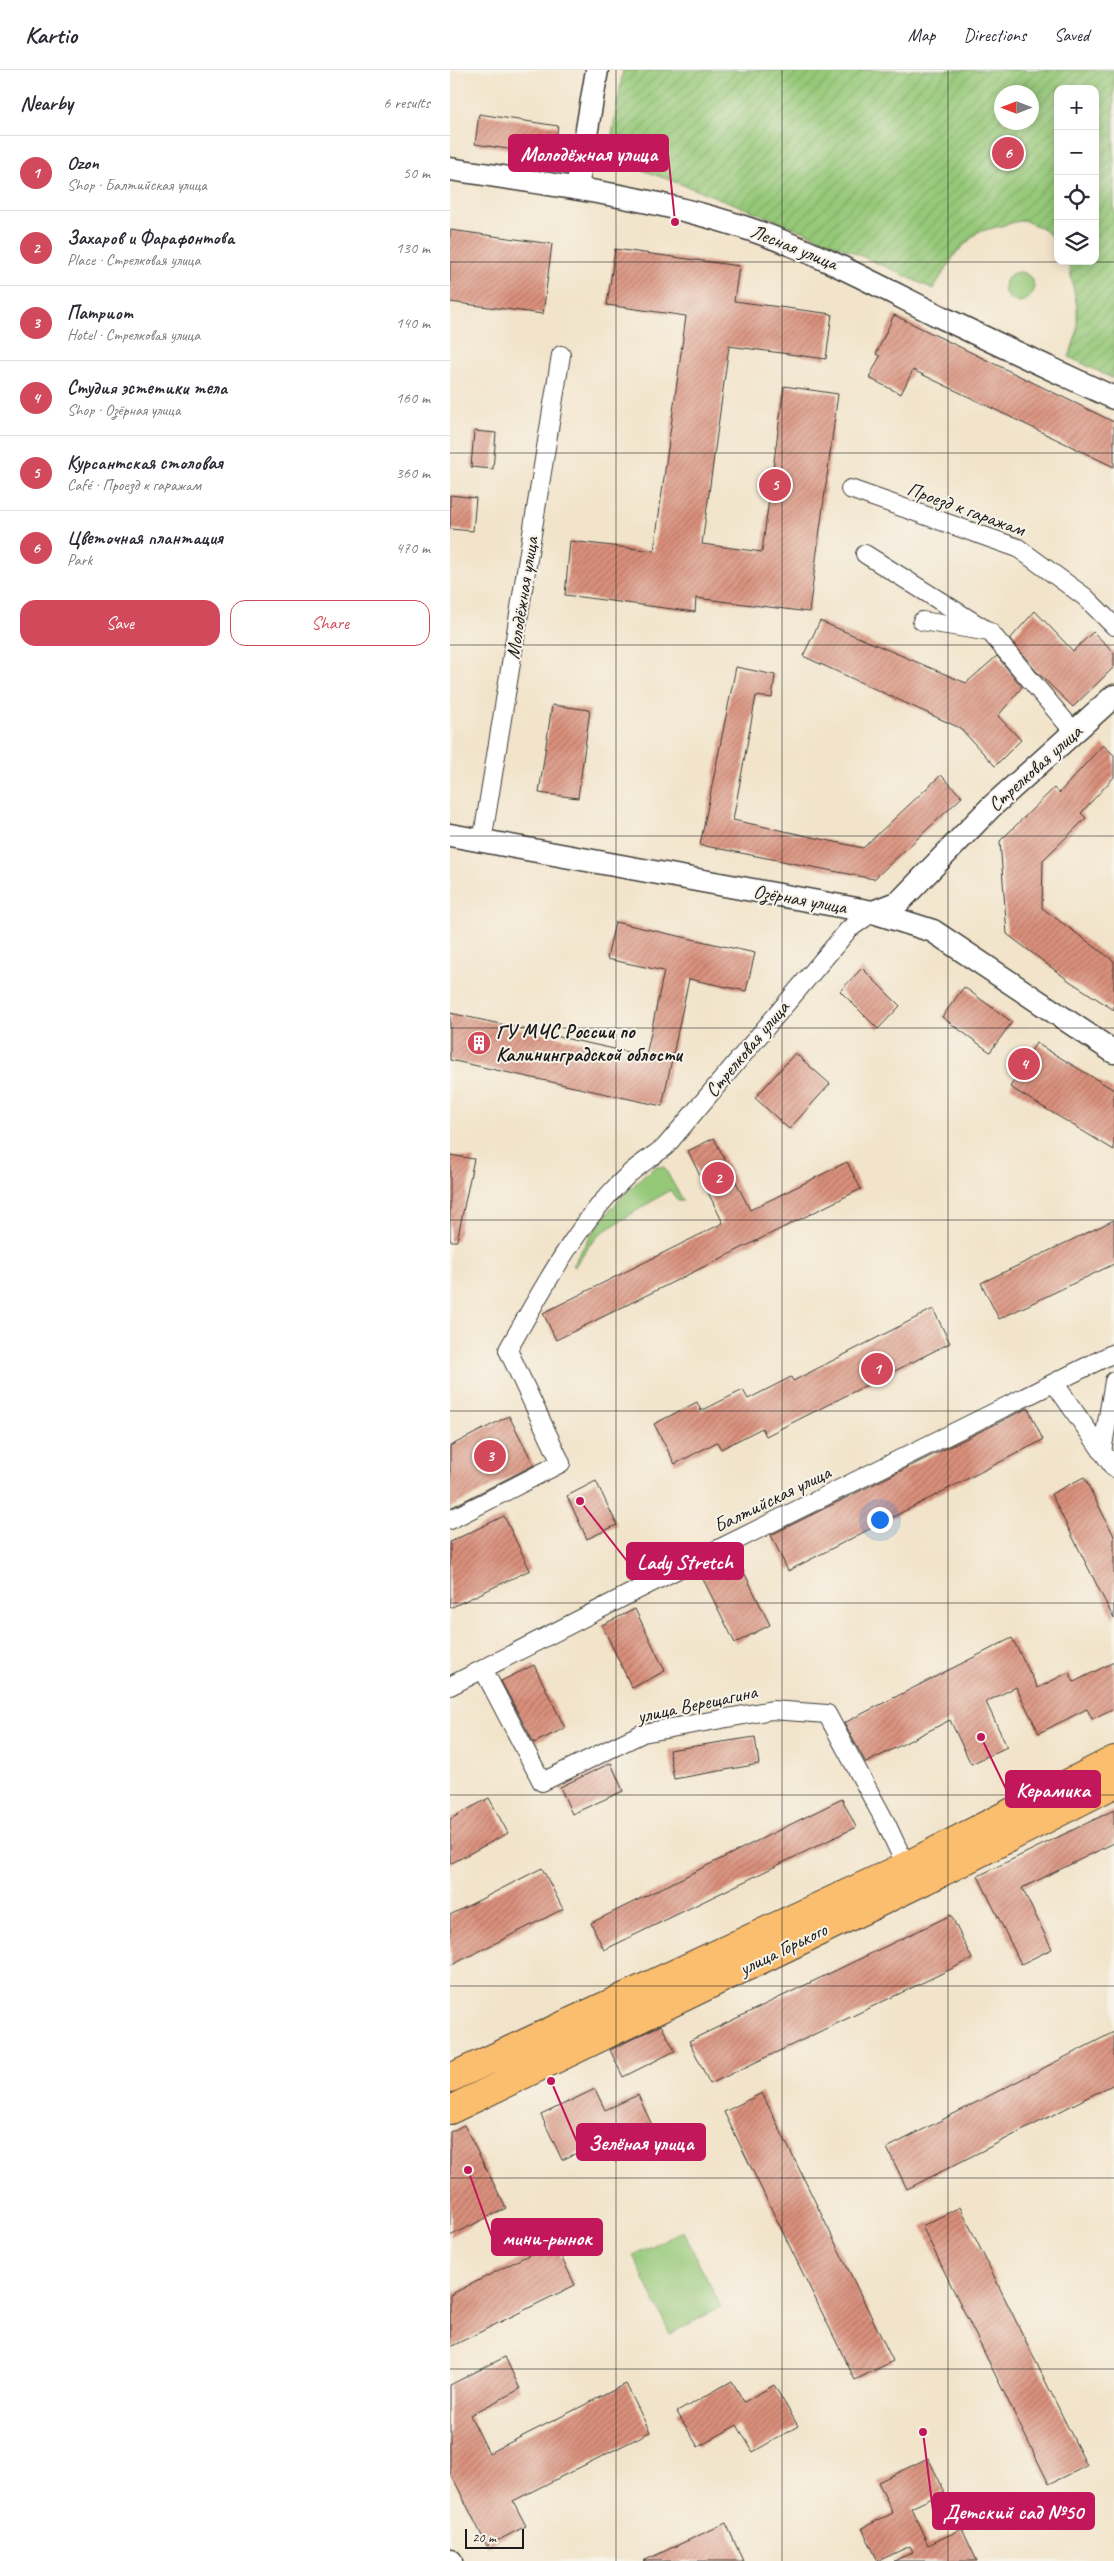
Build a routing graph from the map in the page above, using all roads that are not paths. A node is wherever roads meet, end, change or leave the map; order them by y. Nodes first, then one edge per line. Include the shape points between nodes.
1 (598, 70) edge
2 (450, 169) edge
3 (577, 188) junction
4 (561, 355) dead end
5 (1114, 398) edge
6 (850, 489) dead end
7 (865, 554) dead end
8 (922, 621) dead end
9 (1114, 626) edge
10 (990, 632) junction
11 (1113, 699) edge
12 (1074, 732) junction
13 (450, 835) edge
14 (482, 842) junction
15 (873, 912) junction
16 (1114, 1052) edge
17 (1114, 1354) edge
18 (1114, 1381) edge
19 (1055, 1384) junction
20 (1102, 1452) junction
21 (1114, 1468) edge
22 (450, 1520) edge
23 (483, 1669) junction
24 (452, 1680) edge
25 (1114, 1760) edge
26 (1114, 1784) edge
27 (906, 1866) junction
28 (450, 2078) edge
29 (450, 2110) edge

1 - 3 street
2 - 3 street, Лесная улица
3 - 5 street, Лесная улица via 678,208 744,227 836,263 979,336
4 - 14 street, Молодёжная улица
6 - 9 street, Проезд к гаражам via 1018,548 1085,597
7 - 10 street
8 - 10 street
10 - 12 street
11 - 12 street, Стрелковая улица
12 - 15 street, Стрелковая улица via 990,808 906,896
13 - 14 street, Озёрная улица
14 - 15 street, Озёрная улица
15 - 16 street, Озёрная улица via 933,931
15 - 22 street, Стрелковая улица via 849,929 666,1147 629,1174 600,1205 553,1273 510,1346 508,1350 561,1463
17 - 19 street, Балтийская улица
18 - 20 street
19 - 20 street
19 - 23 street, Балтийская улица via 682,1566
20 - 21 street
23 - 24 street, Балтийская улица
23 - 27 street, улица Верещагина via 542,1782 643,1733 772,1710 827,1714 886,1822
25 - 27 main road, улица Горького
26 - 29 main road, улица Горького via 940,1873
27 - 28 main road, улица Горького

